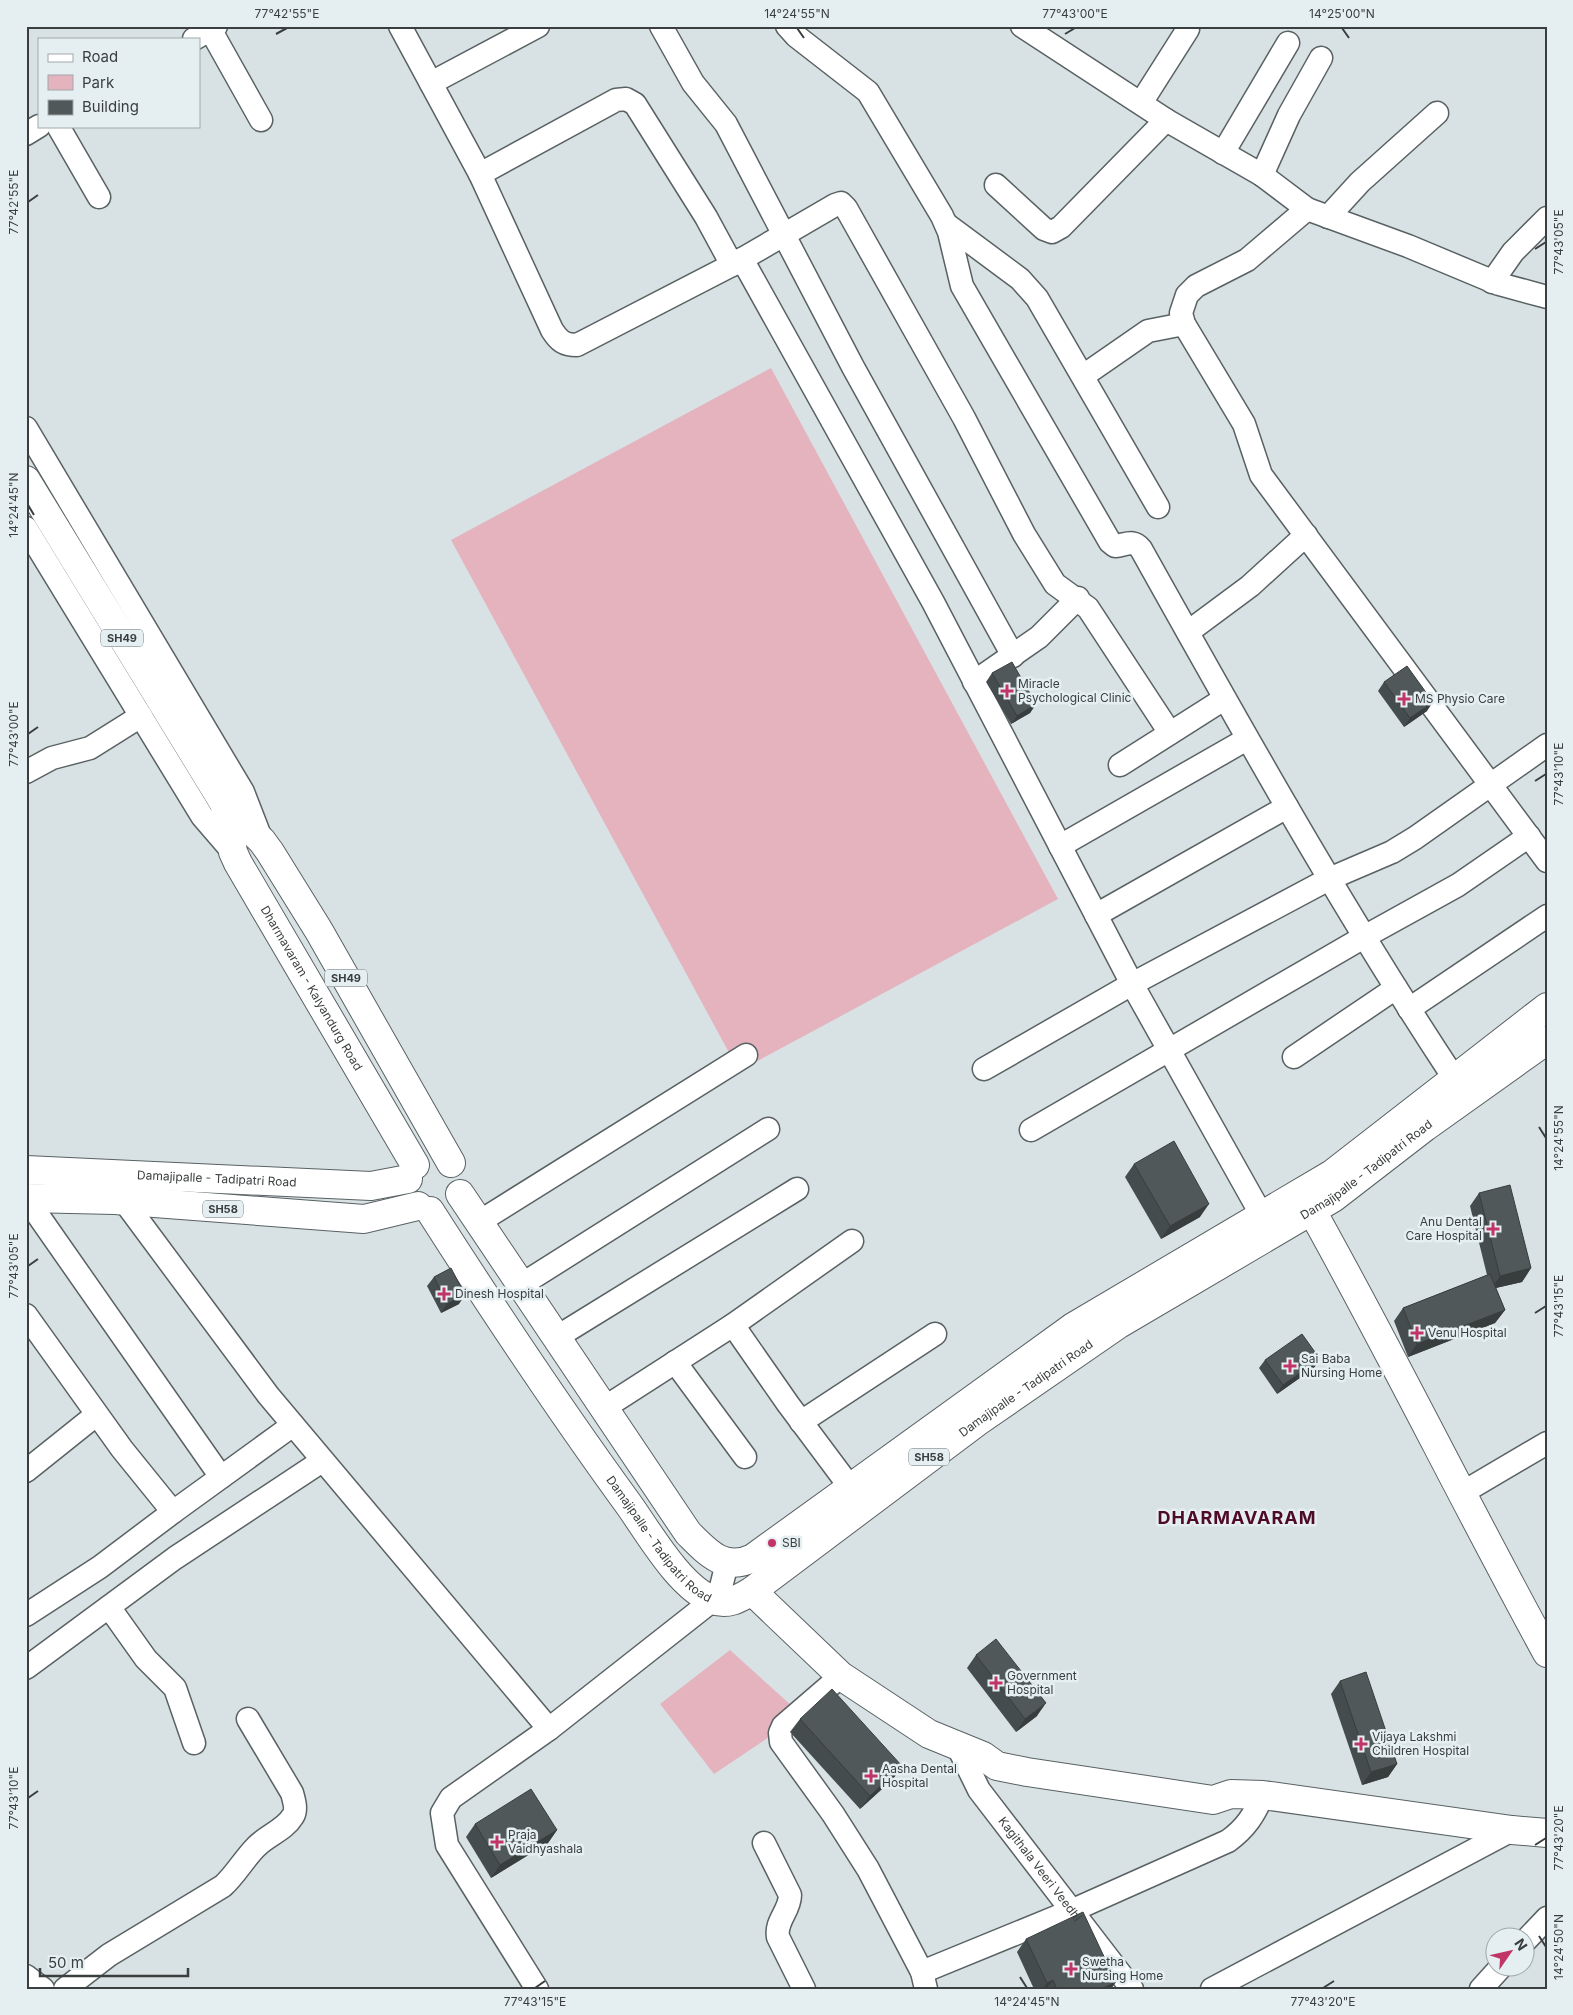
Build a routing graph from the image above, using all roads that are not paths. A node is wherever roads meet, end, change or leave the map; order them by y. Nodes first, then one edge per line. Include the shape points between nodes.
1 (400, 26) edge
2 (538, 26) edge
3 (661, 26) edge
4 (787, 26) edge
5 (1022, 26) edge
6 (1188, 29) dead end
7 (206, 31) edge
8 (1288, 43) dead end
9 (1321, 58) dead end
10 (431, 83) junction
11 (1141, 103) junction
12 (1437, 113) dead end
13 (261, 120) dead end
14 (1166, 120) junction
15 (38, 127) edge
16 (59, 128) edge
17 (26, 134) edge
18 (1223, 153) junction
19 (480, 174) junction
20 (1262, 175) junction
21 (996, 186) dead end
22 (99, 197) dead end
23 (1306, 209) junction
24 (1328, 217) junction
25 (1547, 218) edge
26 (946, 224) junction
27 (782, 235) junction
28 (737, 262) junction
29 (1492, 282) junction
30 (1547, 297) edge
31 (1184, 324) junction
32 (1083, 376) junction
33 (26, 428) edge
34 (26, 480) edge
35 (1158, 507) dead end
36 (26, 528) edge
37 (1306, 535) junction
38 (1078, 598) junction
39 (1188, 632) junction
40 (1013, 656) junction
41 (974, 682) junction
42 (1224, 699) junction
43 (141, 716) junction
44 (1170, 733) junction
45 (1247, 739) junction
46 (1547, 745) edge
47 (1120, 765) dead end
48 (26, 772) edge
49 (1491, 785) junction
50 (222, 800) junction
51 (1287, 807) junction
52 (1529, 836) junction
53 (262, 841) junction
54 (1060, 846) junction
55 (232, 852) junction
56 (1547, 861) edge
57 (1329, 879) junction
58 (1096, 916) junction
59 (1547, 916) edge
60 (1364, 937) junction
61 (1132, 984) junction
62 (1396, 988) junction
63 (1547, 1006) edge
64 (1408, 1009) junction
65 (1547, 1040) edge
66 (1168, 1050) junction
67 (746, 1055) dead end
68 (1294, 1057) dead end
69 (984, 1069) dead end
70 (1454, 1078) junction
71 (768, 1129) dead end
72 (1031, 1130) dead end
73 (451, 1163) junction
74 (26, 1170) edge
75 (411, 1172) junction
76 (144, 1176) junction
77 (797, 1189) dead end
78 (460, 1194) junction
79 (26, 1198) edge
80 (134, 1202) junction
81 (424, 1209) junction
82 (1312, 1211) junction
83 (1261, 1214) junction
84 (478, 1222) junction
85 (852, 1241) dead end
86 (521, 1285) junction
87 (26, 1315) edge
88 (733, 1326) junction
89 (935, 1334) dead end
90 (557, 1337) junction
91 (675, 1362) junction
92 (604, 1408) junction
93 (96, 1415) junction
94 (801, 1422) junction
95 (293, 1425) junction
96 (1547, 1443) edge
97 (744, 1457) dead end
98 (322, 1461) junction
99 (26, 1471) edge
100 (221, 1477) junction
101 (850, 1487) junction
102 (1462, 1493) junction
103 (173, 1512) junction
104 (735, 1563) junction
105 (752, 1591) junction
106 (713, 1600) junction
107 (109, 1607) junction
108 (26, 1615) edge
109 (1544, 1644) edge
110 (26, 1668) edge
111 (841, 1676) junction
112 (248, 1720) dead end
113 (549, 1729) junction
114 (194, 1743) dead end
115 (958, 1745) junction
116 (1263, 1795) junction
117 (1512, 1830) junction
118 (1547, 1833) edge
119 (764, 1843) dead end
120 (1071, 1911) junction
121 (1547, 1918) edge
122 (1536, 1930) edge
123 (26, 1976) edge
124 (1491, 1978) edge
125 (922, 1983) edge
126 (43, 1989) edge
127 (65, 1989) edge
128 (537, 1989) edge
129 (804, 1989) edge
130 (1132, 1989) edge
131 (1212, 1989) edge
132 (1481, 1989) edge

1 - 10 street
2 - 10 street
3 - 27 street via 693,83 726,124
4 - 26 street via 868,92
5 - 11 street
6 - 11 street
7 - 13 street
8 - 18 street
9 - 20 street via 1289,115
10 - 19 street
11 - 14 street
12 - 24 street via 1360,182
14 - 18 street
14 - 21 street via 1061,227 1052,232 1044,229
15 - 17 street
16 - 22 street
18 - 20 street
19 - 28 street via 616,100 626,99 635,104
19 - 28 street via 552,330 566,345 577,344
20 - 23 street
23 - 24 street
23 - 31 street via 1246,260 1196,286 1187,295 1181,313
24 - 29 street via 1408,246
25 - 29 street via 1513,252
26 - 32 street via 1030,289
26 - 39 street via 962,286 1110,542 1115,546 1131,542 1137,544
27 - 28 street
27 - 38 street via 835,205 841,203 846,208 964,418 1024,534 1060,590
27 - 40 street
28 - 41 street via 933,602
29 - 30 street
31 - 32 street via 1148,331
31 - 37 street via 1244,424 1261,475
32 - 35 street
33 - 53 street via 243,792
34 - 50 main road, Dharmavaram - Kalyandurg Road / SH49
36 - 43 street
37 - 39 street via 1250,586
37 - 49 street
38 - 40 street via 1039,637
38 - 44 street via 1088,608
39 - 42 street
40 - 41 street
41 - 54 street
42 - 44 street
42 - 45 street
43 - 48 street via 90,748 52,758
43 - 55 street via 202,816
44 - 47 street
45 - 51 street
45 - 54 street
46 - 49 street
49 - 52 street
49 - 57 street via 1392,852
50 - 53 main road, Dharmavaram - Kalyandurg Road / SH49
50 - 55 main road, Dharmavaram - Kalyandurg Road / SH49
51 - 57 street
51 - 58 street
52 - 56 street
52 - 60 street via 1458,885
53 - 73 main road, Dharmavaram - Kalyandurg Road / SH49 via 319,931
54 - 58 street
55 - 75 main road, Dharmavaram - Kalyandurg Road / SH49
57 - 60 street
57 - 61 street
58 - 61 street
59 - 64 street
60 - 62 street
60 - 66 street
61 - 66 street
61 - 69 street
62 - 64 street
62 - 68 street
63 - 70 main road, Damajipalle - Tadipatri Road / SH58
64 - 70 street
65 - 82 main road, Damajipalle - Tadipatri Road / SH58
66 - 72 street
66 - 83 street
67 - 84 street
70 - 83 main road, Damajipalle - Tadipatri Road / SH58 via 1332,1174
71 - 86 street
73 - 75 main road, Damajipalle - Tadipatri Road via 436,1157 422,1160
73 - 78 main road, Damajipalle - Tadipatri Road via 460,1177
74 - 76 main road, Damajipalle - Tadipatri Road
75 - 76 main road, Damajipalle - Tadipatri Road via 370,1186
75 - 81 main road, Damajipalle - Tadipatri Road via 409,1194
76 - 80 main road
77 - 90 street
78 - 81 main road, SH58 via 451,1206 438,1211
78 - 84 main road, Damajipalle - Tadipatri Road
79 - 80 main road, SH58
79 - 100 street
80 - 81 main road, SH58 via 364,1220
80 - 95 street via 268,1395
81 - 106 main road, Damajipalle - Tadipatri Road via 633,1511 677,1570
82 - 102 main road
82 - 105 main road, Damajipalle - Tadipatri Road / SH58 via 1119,1324 963,1432
83 - 101 main road, Damajipalle - Tadipatri Road / SH58 via 1073,1327
84 - 86 main road, Damajipalle - Tadipatri Road
85 - 88 street
86 - 90 main road, Damajipalle - Tadipatri Road
87 - 93 street
88 - 91 street
88 - 94 street
89 - 94 street
90 - 92 main road, Damajipalle - Tadipatri Road
91 - 92 street
91 - 97 street
92 - 104 main road, Damajipalle - Tadipatri Road via 688,1532 709,1554
93 - 99 street
93 - 103 street
94 - 101 street
95 - 98 street
95 - 100 street
96 - 102 street
98 - 107 street via 175,1558
98 - 113 street
100 - 103 street
101 - 104 main road, Damajipalle - Tadipatri Road / SH58 via 753,1558
102 - 109 main road
103 - 108 street via 100,1568
104 - 105 street
104 - 106 street
105 - 106 main road, Damajipalle - Tadipatri Road / SH58 via 728,1603
105 - 111 main road
106 - 113 street
107 - 110 street
107 - 114 street via 146,1659 175,1688
111 - 115 main road via 929,1734
111 - 125 street via 783,1726 781,1742 868,1869
112 - 127 street via 292,1793 294,1814 286,1825 256,1846 238,1872 223,1886 110,1955
113 - 128 street via 452,1798 442,1813 447,1845
115 - 116 main road via 983,1756 1011,1752 1211,1784 1230,1794
115 - 120 street, Kagithala Veeri Veedhi via 979,1790
116 - 117 main road
116 - 120 street via 1243,1830 1228,1840
117 - 118 main road
117 - 131 street
119 - 129 street via 790,1895 777,1929 778,1937
120 - 125 street
120 - 130 street, Kagithala Veeri Veedhi
121 - 122 street
123 - 126 street
124 - 132 street

